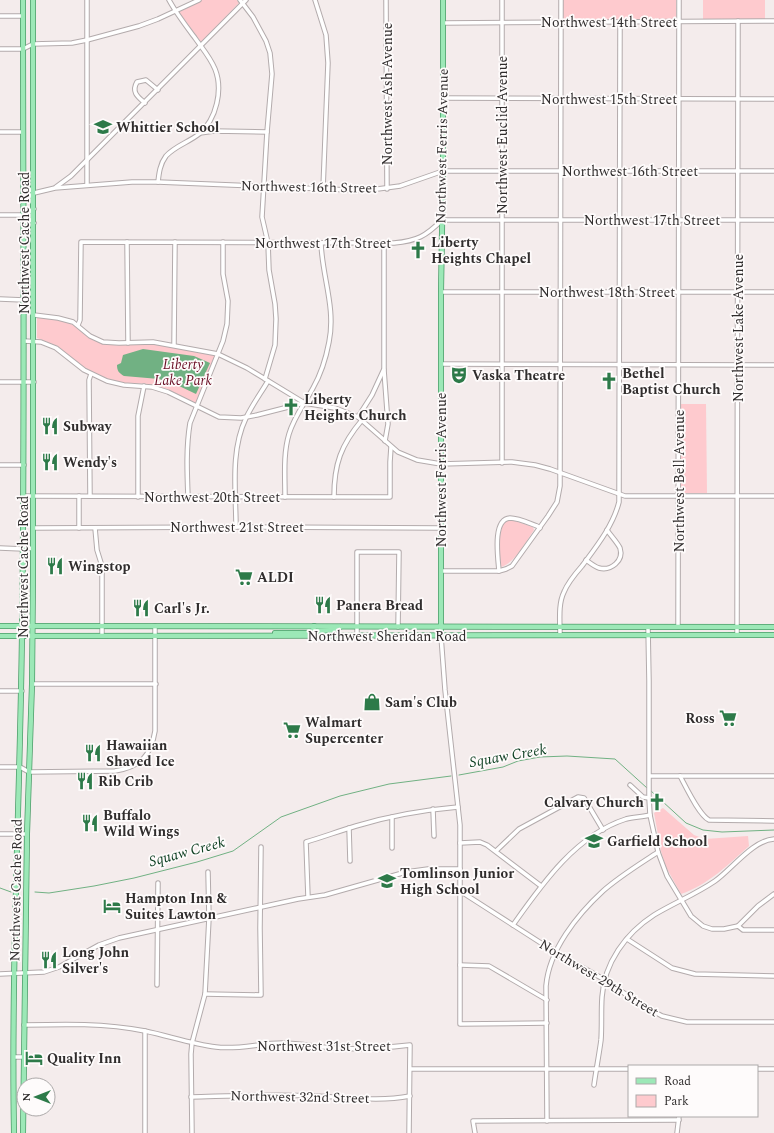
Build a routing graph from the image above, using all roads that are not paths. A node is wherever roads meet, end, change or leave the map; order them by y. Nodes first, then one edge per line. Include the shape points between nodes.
1 (23, 0) edge
2 (33, 0) edge
3 (87, 0) edge
4 (168, 0) edge
5 (199, 0) edge
6 (315, 0) edge
7 (386, 0) edge
8 (443, 0) edge
9 (502, 0) edge
10 (561, 0) edge
11 (679, 0) edge
12 (243, 1) edge
13 (175, 11) junction
14 (0, 16) edge
15 (23, 16) junction
16 (679, 21) junction
17 (738, 21) junction
18 (443, 22) junction
19 (502, 22) junction
20 (561, 22) junction
21 (620, 22) junction
22 (774, 22) edge
23 (87, 40) junction
24 (33, 44) junction
25 (201, 46) junction
26 (0, 49) edge
27 (23, 49) junction
28 (158, 90) junction
29 (443, 98) junction
30 (502, 98) junction
31 (561, 98) junction
32 (620, 99) junction
33 (679, 99) junction
34 (738, 99) junction
35 (774, 99) edge
36 (145, 103) junction
37 (0, 132) edge
38 (23, 132) junction
39 (267, 132) junction
40 (200, 133) junction
41 (88, 159) junction
42 (443, 171) junction
43 (502, 171) junction
44 (561, 171) junction
45 (620, 171) junction
46 (679, 171) junction
47 (738, 171) junction
48 (774, 171) edge
49 (158, 182) junction
50 (24, 184) junction
51 (88, 185) junction
52 (264, 187) junction
53 (55, 188) junction
54 (323, 189) junction
55 (387, 189) junction
56 (34, 193) junction
57 (24, 201) junction
58 (34, 209) junction
59 (0, 215) edge
60 (24, 215) junction
61 (442, 220) junction
62 (502, 220) junction
63 (561, 220) junction
64 (620, 220) junction
65 (679, 220) junction
66 (738, 220) junction
67 (774, 220) edge
68 (34, 224) junction
69 (127, 242) junction
70 (175, 242) junction
71 (222, 242) junction
72 (268, 243) junction
73 (321, 243) junction
74 (384, 243) junction
75 (441, 292) junction
76 (502, 292) junction
77 (561, 292) junction
78 (620, 292) junction
79 (679, 292) junction
80 (738, 292) junction
81 (774, 292) edge
82 (0, 299) edge
83 (24, 300) junction
84 (34, 315) junction
85 (78, 325) junction
86 (24, 341) junction
87 (34, 341) junction
88 (128, 343) junction
89 (174, 345) junction
90 (218, 354) junction
91 (441, 364) junction
92 (501, 364) junction
93 (561, 364) junction
94 (620, 364) junction
95 (679, 364) junction
96 (737, 365) junction
97 (774, 365) edge
98 (384, 369) junction
99 (91, 374) junction
100 (267, 380) junction
101 (0, 382) edge
102 (24, 382) junction
103 (34, 382) junction
104 (144, 386) junction
105 (304, 403) junction
106 (197, 406) junction
107 (246, 417) junction
108 (358, 417) junction
109 (362, 420) junction
110 (385, 440) junction
111 (392, 447) junction
112 (502, 463) junction
113 (441, 464) junction
114 (0, 465) edge
115 (24, 465) junction
116 (560, 472) junction
117 (619, 494) junction
118 (679, 495) junction
119 (23, 496) junction
120 (34, 496) junction
121 (80, 496) junction
122 (90, 496) junction
123 (737, 496) junction
124 (774, 496) edge
125 (138, 497) junction
126 (188, 497) junction
127 (236, 497) junction
128 (285, 497) junction
129 (334, 497) junction
130 (236, 527) junction
131 (33, 528) junction
132 (79, 528) junction
133 (95, 528) junction
134 (440, 528) junction
135 (540, 528) junction
136 (607, 530) junction
137 (23, 537) junction
138 (0, 548) edge
139 (23, 549) junction
140 (33, 549) junction
141 (586, 560) junction
142 (441, 571) junction
143 (499, 571) junction
144 (0, 626) edge
145 (22, 626) junction
146 (32, 626) junction
147 (102, 626) junction
148 (156, 626) junction
149 (314, 626) junction
150 (342, 626) junction
151 (357, 626) junction
152 (560, 626) junction
153 (398, 627) junction
154 (441, 627) junction
155 (648, 627) junction
156 (678, 627) junction
157 (737, 627) junction
158 (774, 627) edge
159 (102, 635) junction
160 (156, 635) junction
161 (560, 635) junction
162 (648, 635) junction
163 (737, 635) junction
164 (774, 635) edge
165 (0, 636) edge
166 (22, 636) junction
167 (32, 636) junction
168 (268, 636) junction
169 (314, 636) junction
170 (358, 636) junction
171 (441, 636) junction
172 (32, 684) junction
173 (156, 684) junction
174 (0, 691) edge
175 (22, 691) junction
176 (0, 767) edge
177 (20, 767) junction
178 (29, 772) junction
179 (650, 776) junction
180 (680, 776) junction
181 (774, 776) edge
182 (630, 785) dead end
183 (650, 796) junction
184 (458, 807) junction
185 (433, 809) junction
186 (650, 815) junction
187 (392, 817) junction
188 (774, 821) edge
189 (349, 828) junction
190 (603, 830) junction
191 (17, 833) junction
192 (0, 834) edge
193 (27, 834) junction
194 (434, 836) dead end
195 (774, 839) edge
196 (460, 843) junction
197 (261, 847) dead end
198 (392, 848) dead end
199 (496, 851) junction
200 (658, 852) junction
201 (350, 861) dead end
202 (460, 869) junction
203 (208, 872) dead end
204 (158, 883) dead end
205 (541, 886) junction
206 (460, 891) junction
207 (774, 894) edge
208 (308, 897) junction
209 (681, 901) junction
210 (260, 907) junction
211 (209, 918) junction
212 (513, 925) junction
213 (738, 926) junction
214 (157, 929) junction
215 (774, 930) edge
216 (627, 939) junction
217 (555, 952) junction
218 (460, 965) junction
219 (25, 973) junction
220 (0, 974) edge
221 (14, 974) junction
222 (774, 976) edge
223 (605, 980) junction
224 (156, 985) dead end
225 (205, 994) junction
226 (547, 1000) junction
227 (774, 1022) edge
228 (547, 1023) junction
229 (24, 1025) junction
230 (145, 1031) junction
231 (192, 1043) junction
232 (14, 1057) junction
233 (24, 1057) junction
234 (410, 1069) junction
235 (547, 1069) junction
236 (628, 1069) edge
237 (758, 1069) edge
238 (774, 1069) edge
239 (596, 1070) junction
240 (594, 1085) dead end
241 (410, 1096) junction
242 (191, 1097) junction
243 (679, 1118) edge
244 (547, 1121) junction
245 (14, 1133) edge
246 (23, 1133) edge
247 (145, 1133) edge
248 (192, 1133) edge
249 (409, 1133) edge
250 (475, 1133) edge
251 (677, 1133) edge

1 - 15 main road, Northwest Cache Road
2 - 24 main road, Northwest Cache Road
3 - 23 street
4 - 13 street
5 - 13 street
6 - 54 street via 326,35 328,63
7 - 55 street, Northwest Ash Avenue
8 - 18 main road, Northwest Ferris Avenue
9 - 19 street, Northwest Euclid Avenue
10 - 20 street
11 - 16 street, Northwest Bell Avenue
12 - 25 street
12 - 39 street via 261,29 270,53 272,74
13 - 23 street via 139,26
13 - 25 street
14 - 15 street
15 - 27 main road, Northwest Cache Road
16 - 17 street, Northwest 14th Street
16 - 21 street, Northwest 14th Street
16 - 33 street, Northwest Bell Avenue
17 - 22 street, Northwest 14th Street
17 - 34 street, Northwest Lake Avenue
18 - 19 street, Northwest 14th Street
18 - 29 main road, Northwest Ferris Avenue
19 - 20 street, Northwest 14th Street
19 - 30 street, Northwest Euclid Avenue
20 - 21 street, Northwest 14th Street
20 - 31 street
21 - 32 street
23 - 24 street
23 - 41 street
24 - 27 street
24 - 56 main road, Northwest Cache Road
25 - 28 street
25 - 40 street via 215,68 218,93 216,108
26 - 27 street
27 - 38 main road, Northwest Cache Road
28 - 36 street
28 - 36 street via 146,80 138,82 136,95
29 - 30 street, Northwest 15th Street
29 - 42 main road, Northwest Ferris Avenue
30 - 31 street, Northwest 15th Street
30 - 43 street, Northwest Euclid Avenue
31 - 32 street, Northwest 15th Street
31 - 44 street
32 - 33 street, Northwest 15th Street
32 - 45 street
33 - 34 street, Northwest 15th Street
33 - 46 street, Northwest Bell Avenue
34 - 35 street, Northwest 15th Street
34 - 47 street, Northwest Lake Avenue
36 - 41 street
37 - 38 street
38 - 50 main road, Northwest Cache Road
39 - 40 street
39 - 52 street
40 - 49 street via 167,155
41 - 51 street
41 - 53 street
42 - 43 street, Northwest 16th Street
42 - 55 street, Northwest 16th Street
42 - 61 main road, Northwest Ferris Avenue
43 - 44 street, Northwest 16th Street
43 - 62 street, Northwest Euclid Avenue
44 - 45 street, Northwest 16th Street
44 - 63 street
45 - 46 street, Northwest 16th Street
45 - 64 street
46 - 47 street, Northwest 16th Street
46 - 65 street, Northwest Bell Avenue
47 - 48 street, Northwest 16th Street
47 - 66 street, Northwest Lake Avenue
49 - 51 street, Northwest 16th Street
49 - 52 street, Northwest 16th Street
50 - 56 street
50 - 57 main road, Northwest Cache Road
51 - 53 street, Northwest 16th Street
52 - 54 street, Northwest 16th Street
52 - 72 street via 262,217
53 - 56 street, Northwest 16th Street
54 - 55 street, Northwest 16th Street
56 - 57 street, Northwest 16th Street
56 - 58 main road, Northwest Cache Road
57 - 60 main road, Northwest Cache Road
58 - 60 street
58 - 68 main road, Northwest Cache Road
59 - 60 street
60 - 68 street
60 - 83 main road, Northwest Cache Road
61 - 62 street, Northwest 17th Street
61 - 74 street, Northwest 17th Street via 419,238
61 - 75 main road, Northwest Ferris Avenue
62 - 63 street, Northwest 17th Street
62 - 76 street, Northwest Euclid Avenue
63 - 64 street, Northwest 17th Street
63 - 77 street
64 - 65 street, Northwest 17th Street
64 - 78 street
65 - 66 street, Northwest 17th Street
65 - 79 street, Northwest Bell Avenue
66 - 67 street, Northwest 17th Street
66 - 80 street, Northwest Lake Avenue
68 - 84 main road, Northwest Cache Road
69 - 70 street, Northwest 17th Street
69 - 85 street, Northwest 17th Street via 81,242
69 - 88 street
70 - 71 street, Northwest 17th Street
70 - 89 street
71 - 72 street, Northwest 17th Street
71 - 90 street via 228,317
72 - 73 street, Northwest 17th Street
72 - 100 street via 276,319 275,345
73 - 74 street, Northwest 17th Street
73 - 105 street via 331,306 331,331 324,365
74 - 98 street
75 - 76 street, Northwest 18th Street
75 - 91 main road, Northwest Ferris Avenue
76 - 77 street, Northwest 18th Street
76 - 92 street, Northwest Euclid Avenue
77 - 78 street, Northwest 18th Street
77 - 93 street
78 - 79 street, Northwest 18th Street
78 - 94 street
79 - 80 street, Northwest 18th Street
79 - 95 street, Northwest Bell Avenue
80 - 81 street, Northwest 18th Street
80 - 96 street, Northwest Lake Avenue
82 - 83 street
83 - 86 main road, Northwest Cache Road
84 - 85 street via 58,318
84 - 87 main road, Northwest Cache Road
85 - 88 street via 90,336 103,342
86 - 87 street
86 - 102 main road, Northwest Cache Road
87 - 99 street via 56,348
87 - 103 main road, Northwest Cache Road
88 - 89 street via 145,341
89 - 90 street
90 - 100 street
90 - 106 street
91 - 92 street
91 - 113 main road, Northwest Ferris Avenue
92 - 93 street
92 - 112 street, Northwest Euclid Avenue
93 - 94 street
93 - 116 street
94 - 95 street
94 - 117 street
95 - 96 street
95 - 118 street, Northwest Bell Avenue
96 - 97 street
96 - 123 street, Northwest Lake Avenue
98 - 108 street
98 - 110 street via 388,424
99 - 104 street via 114,384
99 - 122 street
100 - 105 street
100 - 107 street
101 - 102 street
102 - 103 street
102 - 115 main road, Northwest Cache Road
103 - 120 main road, Northwest Cache Road
104 - 106 street via 168,392
104 - 125 street via 138,416
105 - 107 street
105 - 108 street via 335,408
105 - 128 street via 289,432 286,446
106 - 107 street via 219,417
106 - 126 street via 188,437
107 - 127 street via 236,458
108 - 109 street
109 - 110 street
109 - 129 street via 340,453
110 - 111 street
111 - 113 street via 410,458
111 - 129 street, Northwest 20th Street via 390,497
112 - 113 street
112 - 116 street via 535,465
113 - 134 main road, Northwest Ferris Avenue
114 - 115 street
115 - 119 main road, Northwest Cache Road
116 - 117 street
116 - 135 street via 557,502
117 - 118 street
117 - 136 street via 616,514
118 - 123 street
118 - 156 street, Northwest Bell Avenue
119 - 120 street, Northwest 20th Street
119 - 137 main road, Northwest Cache Road
120 - 121 street, Northwest 20th Street
120 - 131 main road, Northwest Cache Road
121 - 122 street, Northwest 20th Street
121 - 132 street
122 - 125 street, Northwest 20th Street
123 - 124 street
123 - 157 street, Northwest Lake Avenue
125 - 126 street, Northwest 20th Street
126 - 127 street, Northwest 20th Street
127 - 128 street, Northwest 20th Street
127 - 130 street
128 - 129 street, Northwest 20th Street
130 - 133 street, Northwest 21st Street
130 - 134 street, Northwest 21st Street
131 - 132 street, Northwest 21st Street
131 - 140 main road, Northwest Cache Road
132 - 133 street, Northwest 21st Street
133 - 147 street via 97,550 102,566
134 - 142 main road, Northwest Ferris Avenue
135 - 143 street via 512,566
135 - 143 street via 511,518 500,523
136 - 141 street
136 - 141 street via 620,550 618,562 606,569
137 - 139 main road, Northwest Cache Road
137 - 140 street via 29,548
138 - 139 street
139 - 145 main road, Northwest Cache Road
140 - 146 main road, Northwest Cache Road
141 - 152 street via 563,592
142 - 143 street
142 - 154 main road, Northwest Ferris Avenue
144 - 145 main road, Northwest Sheridan Road
145 - 146 main road, Northwest Sheridan Road
145 - 166 main road, Northwest Cache Road
146 - 147 main road, Northwest Sheridan Road
146 - 167 main road, Northwest Cache Road
147 - 148 main road, Northwest Sheridan Road
147 - 159 street
148 - 149 main road, Northwest Sheridan Road
148 - 160 street
149 - 150 main road, Northwest Sheridan Road
149 - 168 main road via 313,632 310,633 279,633
150 - 151 main road, Northwest Sheridan Road
150 - 169 main road via 334,630 317,631
151 - 153 main road, Northwest Sheridan Road
151 - 153 street via 357,552 399,552
151 - 170 street
152 - 154 main road, Northwest Sheridan Road
152 - 155 main road, Northwest Sheridan Road
152 - 161 street
153 - 154 main road, Northwest Sheridan Road
154 - 171 main road, Northwest Ferris Avenue
155 - 156 main road, Northwest Sheridan Road
155 - 162 street
156 - 157 main road, Northwest Sheridan Road
157 - 158 main road, Northwest Sheridan Road
157 - 163 street, Northwest Lake Avenue
159 - 160 main road, Northwest Sheridan Road
159 - 167 main road, Northwest Sheridan Road
160 - 168 main road, Northwest Sheridan Road
160 - 173 street
161 - 162 main road, Northwest Sheridan Road
161 - 171 main road, Northwest Sheridan Road
162 - 163 main road, Northwest Sheridan Road
162 - 179 street
163 - 164 main road, Northwest Sheridan Road
165 - 166 main road, Northwest Sheridan Road
166 - 167 main road, Northwest Sheridan Road
166 - 175 main road, Northwest Cache Road
167 - 172 main road, Northwest Cache Road
168 - 169 main road, Northwest Sheridan Road
169 - 170 main road, Northwest Sheridan Road
170 - 171 main road, Northwest Sheridan Road
171 - 184 street, Northwest Ferris Avenue
172 - 173 street
172 - 178 main road, Northwest Cache Road
173 - 178 street via 153,742 148,754 140,762 115,771
174 - 175 street
175 - 177 main road, Northwest Cache Road
176 - 177 street
177 - 178 street
177 - 191 main road, Northwest Cache Road
178 - 193 main road, Northwest Cache Road
179 - 180 street
179 - 183 street
180 - 181 street
180 - 188 street via 704,818
182 - 183 street via 643,797
183 - 186 street
184 - 185 street
184 - 196 street, Northwest Ferris Avenue
185 - 187 street
185 - 194 street
186 - 190 street via 627,819
186 - 200 street
187 - 189 street
187 - 198 street
189 - 201 street
189 - 208 street via 306,842
190 - 199 street via 584,798 578,797 519,829
190 - 205 street via 574,850
191 - 192 street
191 - 193 street
191 - 221 main road, Northwest Cache Road
193 - 219 main road, Northwest Cache Road
195 - 209 street via 764,841 716,880
196 - 199 street via 480,842
196 - 202 street
197 - 210 street
199 - 205 street
200 - 209 street via 667,876
200 - 217 street via 604,890 568,932
202 - 206 street
202 - 208 street via 406,872 325,895
203 - 211 street
204 - 214 street
205 - 212 street
206 - 212 street, Northwest 29th Street
206 - 218 street
207 - 213 street
208 - 210 street
209 - 213 street via 702,926 718,929
209 - 216 street via 654,916
210 - 211 street
210 - 225 street via 261,995
211 - 214 street
211 - 225 street
212 - 217 street, Northwest 29th Street
213 - 215 street via 743,930
214 - 219 street via 108,941 53,970
214 - 224 street
216 - 222 street via 672,968 696,974
216 - 223 street via 616,954
217 - 223 street, Northwest 29th Street
217 - 226 street via 547,976
218 - 226 street via 489,966
218 - 228 street via 460,1024
219 - 221 street
219 - 229 main road, Northwest Cache Road
220 - 221 street
221 - 232 main road, Northwest Cache Road
223 - 227 street, Northwest 29th Street via 662,1016 677,1020
223 - 239 street
225 - 231 street
226 - 228 street
228 - 235 street
229 - 230 street, Northwest 31st Street via 88,1024
229 - 233 main road, Northwest Cache Road
230 - 231 street, Northwest 31st Street
230 - 247 street
231 - 234 street, Northwest 31st Street via 234,1048 259,1044 297,1043 356,1049 410,1046
231 - 242 street
232 - 233 street
232 - 245 main road, Northwest Cache Road
233 - 246 main road, Northwest Cache Road
234 - 235 street
234 - 241 street
235 - 239 street
235 - 244 street
236 - 239 street
237 - 238 street
239 - 240 street
241 - 242 street, Northwest 32nd Street
241 - 249 street
242 - 248 street
243 - 244 street
243 - 251 street
244 - 250 street via 474,1121

